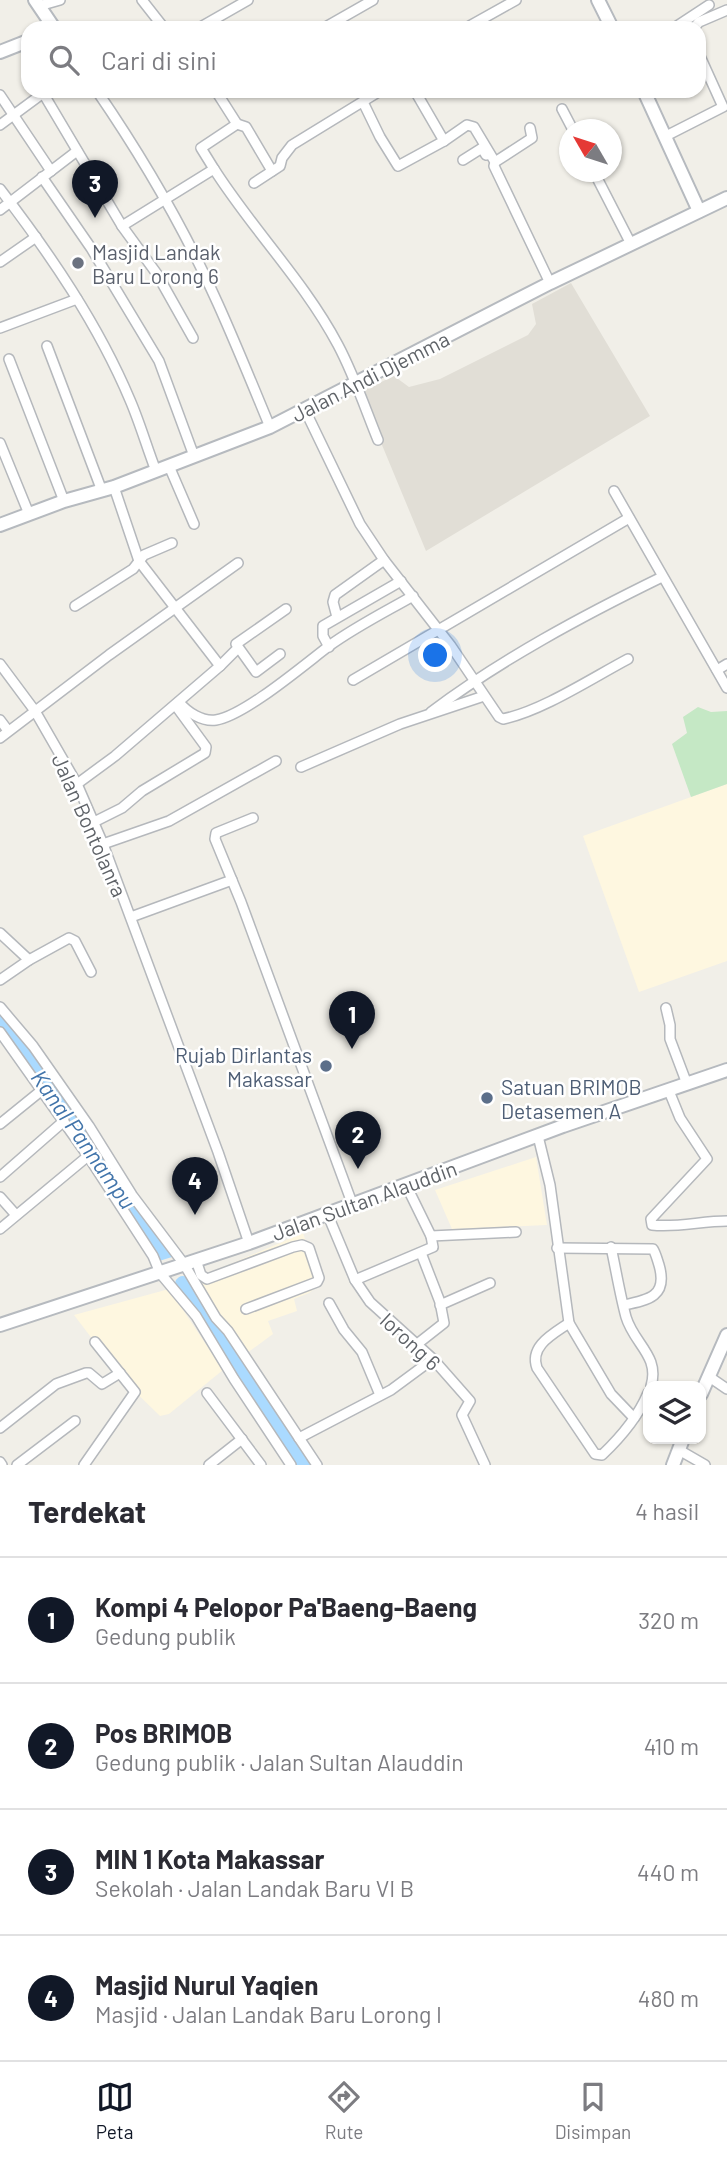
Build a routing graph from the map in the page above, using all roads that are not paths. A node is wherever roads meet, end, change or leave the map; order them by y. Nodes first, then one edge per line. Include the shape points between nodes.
1 (60, 0) edge
2 (142, 0) edge
3 (248, 0) edge
4 (373, 0) edge
5 (516, 0) edge
6 (598, 0) edge
7 (37, 3) edge
8 (709, 5) dead end
9 (727, 10) edge
10 (49, 21) edge
11 (158, 21) edge
12 (211, 21) edge
13 (336, 21) edge
14 (478, 21) edge
15 (608, 21) edge
16 (685, 21) edge
17 (703, 21) edge
18 (21, 44) edge
19 (0, 52) edge
20 (706, 69) edge
21 (0, 95) edge
22 (36, 98) edge
23 (47, 98) edge
24 (101, 98) edge
25 (220, 98) edge
26 (369, 98) edge
27 (419, 98) edge
28 (647, 98) edge
29 (363, 102) junction
30 (562, 109) dead end
31 (14, 116) junction
32 (567, 119) edge
33 (237, 124) junction
34 (0, 125) edge
35 (530, 128) dead end
36 (666, 136) junction
37 (444, 141) junction
38 (77, 151) junction
39 (463, 160) dead end
40 (494, 164) junction
41 (214, 169) junction
42 (51, 170) junction
43 (272, 171) junction
44 (42, 177) junction
45 (599, 182) edge
46 (254, 183) dead end
47 (0, 189) edge
48 (164, 198) junction
49 (727, 198) edge
50 (10, 202) junction
51 (0, 210) edge
52 (699, 211) junction
53 (122, 226) junction
54 (36, 237) junction
55 (631, 244) junction
56 (0, 262) edge
57 (550, 283) junction
58 (77, 299) junction
59 (0, 328) edge
60 (192, 338) dead end
61 (47, 346) dead end
62 (9, 359) dead end
63 (355, 383) junction
64 (305, 410) junction
65 (270, 427) junction
66 (378, 440) dead end
67 (0, 443) edge
68 (194, 456) junction
69 (169, 466) junction
70 (156, 471) junction
71 (108, 489) junction
72 (614, 491) dead end
73 (64, 501) junction
74 (29, 514) junction
75 (629, 518) junction
76 (194, 524) dead end
77 (0, 525) edge
78 (172, 543) dead end
79 (384, 560) junction
80 (139, 561) junction
81 (238, 563) dead end
82 (662, 577) junction
83 (401, 581) junction
84 (413, 596) junction
85 (75, 606) dead end
86 (175, 609) junction
87 (286, 609) dead end
88 (337, 617) junction
89 (438, 629) junction
90 (329, 646) junction
91 (238, 648) junction
92 (281, 654) dead end
93 (628, 659) dead end
94 (0, 664) edge
95 (727, 664) edge
96 (220, 666) junction
97 (717, 670) junction
98 (353, 680) dead end
99 (474, 680) junction
100 (727, 688) edge
101 (484, 696) junction
102 (177, 703) junction
103 (34, 710) junction
104 (431, 712) junction
105 (2, 727) edge
106 (0, 738) edge
107 (276, 761) dead end
108 (302, 767) dead end
109 (77, 784) junction
110 (253, 818) dead end
111 (94, 822) junction
112 (103, 844) junction
113 (232, 880) junction
114 (131, 917) junction
115 (0, 933) edge
116 (29, 960) junction
117 (91, 972) dead end
118 (0, 980) edge
119 (0, 1007) edge
120 (666, 1008) dead end
121 (0, 1032) edge
122 (727, 1070) edge
123 (687, 1084) junction
124 (42, 1090) junction
125 (669, 1091) junction
126 (64, 1121) junction
127 (0, 1124) edge
128 (538, 1136) junction
129 (88, 1156) junction
130 (0, 1177) edge
131 (406, 1185) junction
132 (0, 1197) edge
133 (352, 1203) junction
134 (327, 1213) junction
135 (16, 1215) junction
136 (727, 1221) edge
137 (0, 1229) edge
138 (516, 1232) dead end
139 (431, 1236) junction
140 (249, 1243) junction
141 (611, 1247) junction
142 (557, 1248) junction
143 (421, 1253) junction
144 (190, 1262) junction
145 (160, 1273) junction
146 (355, 1280) junction
147 (490, 1283) dead end
148 (329, 1303) dead end
149 (440, 1305) junction
150 (624, 1305) junction
151 (246, 1308) dead end
152 (569, 1323) junction
153 (0, 1324) edge
154 (226, 1334) junction
155 (727, 1335) edge
156 (212, 1340) junction
157 (95, 1342) dead end
158 (416, 1345) junction
159 (433, 1359) junction
160 (120, 1373) junction
161 (708, 1376) junction
162 (652, 1381) edge
163 (706, 1381) edge
164 (727, 1388) edge
165 (206, 1393) dead end
166 (380, 1395) junction
167 (640, 1415) edge
168 (75, 1421) dead end
169 (0, 1428) edge
170 (299, 1438) junction
171 (242, 1439) junction
172 (681, 1444) edge
173 (17, 1465) edge
174 (84, 1465) edge
175 (209, 1465) edge
176 (261, 1465) edge
177 (291, 1465) edge
178 (317, 1465) edge
179 (485, 1465) edge
180 (673, 1465) edge
181 (705, 1465) edge

1 - 7 street
2 - 11 street
3 - 12 street
4 - 13 street
5 - 14 street
6 - 15 main road
7 - 10 main road
8 - 16 street
9 - 17 street
18 - 19 main road
20 - 36 street via 723,107
21 - 31 street
22 - 31 street
23 - 38 street
24 - 48 street
25 - 33 street
26 - 29 street
27 - 37 street
28 - 36 main road
29 - 37 street via 398,166
29 - 43 street via 292,145
30 - 32 street
31 - 34 street
31 - 42 street
33 - 41 street via 201,148
33 - 43 street via 246,127
35 - 40 street via 532,138
36 - 52 main road
37 - 40 street via 472,125
38 - 42 street
38 - 53 street
39 - 40 street via 482,148
40 - 57 street
41 - 48 street
41 - 63 street via 304,291 339,346
42 - 44 street
43 - 46 street
44 - 50 street
44 - 68 street via 159,361
45 - 55 street
47 - 50 street
48 - 53 street
48 - 65 street via 218,303
49 - 52 main road, Jalan Andi Djemma
50 - 51 street
50 - 54 street
52 - 55 main road, Jalan Andi Djemma
53 - 60 street via 157,274
54 - 56 street
54 - 58 street
55 - 57 main road, Jalan Andi Djemma
57 - 63 main road, Jalan Andi Djemma
58 - 59 street
58 - 70 street via 115,367
61 - 71 street
62 - 73 street
63 - 64 main road, Jalan Andi Djemma
63 - 66 street
64 - 65 main road, Jalan Andi Djemma
64 - 79 street via 359,524
65 - 68 main road, Jalan Andi Djemma
67 - 74 street
68 - 69 main road, Jalan Andi Djemma
69 - 70 main road, Jalan Andi Djemma
69 - 76 street
70 - 71 main road, Jalan Andi Djemma
71 - 73 main road, Jalan Andi Djemma
71 - 80 street
72 - 75 street
73 - 74 main road, Jalan Andi Djemma
74 - 77 main road, Jalan Andi Djemma
75 - 82 street
75 - 89 street
78 - 80 street
79 - 83 street
79 - 88 street via 335,595
80 - 85 street
80 - 86 street
81 - 86 street
82 - 97 street
82 - 99 street
83 - 84 street
83 - 88 street
84 - 89 street
84 - 90 street
86 - 96 street
86 - 103 street
87 - 91 street via 238,641
88 - 90 street via 323,626
89 - 98 street
89 - 99 street
90 - 102 street via 225,718 201,719
91 - 92 street via 256,672
91 - 96 street
93 - 101 street via 511,718 499,717
94 - 103 street, Jalan Bontolanra
95 - 97 street
96 - 102 street
97 - 100 street
99 - 101 street
99 - 104 street
101 - 104 street
102 - 109 street
102 - 111 street via 207,750
103 - 105 street
103 - 106 street
103 - 109 street, Jalan Bontolanra
104 - 108 street
107 - 112 street via 169,821
109 - 111 street, Jalan Bontolanra
110 - 113 street via 216,833
111 - 112 street, Jalan Bontolanra
112 - 114 street, Jalan Bontolanra
113 - 114 street
113 - 133 street
114 - 140 street, Jalan Bontolanra
115 - 116 street
116 - 117 street via 72,938
116 - 118 street
119 - 144 street via 33,1046 132,1195
120 - 123 street via 670,1039
121 - 124 street
122 - 123 main road, Jalan Sultan Alauddin
123 - 125 main road, Jalan Sultan Alauddin
124 - 126 street
124 - 127 street
125 - 128 main road, Jalan Sultan Alauddin
125 - 136 street via 707,1160 651,1222 667,1226
126 - 129 street
126 - 130 street
128 - 131 main road, Jalan Sultan Alauddin
128 - 142 street via 548,1174
129 - 135 street
129 - 145 street
131 - 133 main road, Jalan Sultan Alauddin
131 - 139 street
132 - 135 street
133 - 134 main road, Jalan Sultan Alauddin
134 - 140 main road, Jalan Sultan Alauddin
134 - 146 street, lorong 6
135 - 137 street
138 - 139 street
139 - 143 street via 433,1247
140 - 144 main road, Jalan Sultan Alauddin
141 - 142 street
141 - 150 street
141 - 150 street via 653,1249 661,1273 661,1285 652,1297
142 - 152 street
143 - 146 street
143 - 149 street
144 - 145 main road, Jalan Sultan Alauddin
144 - 151 street via 207,1279 293,1247 309,1248 317,1282
144 - 154 street
145 - 153 main road, Jalan Sultan Alauddin
145 - 156 street
146 - 158 street, lorong 6 via 380,1313
147 - 149 street
148 - 166 street via 362,1352
149 - 158 street via 444,1325
150 - 162 street via 631,1328 651,1360
152 - 167 street via 611,1394
152 - 167 street via 546,1340 534,1358 592,1451 602,1455
154 - 156 street
154 - 170 street
155 - 161 main road
156 - 177 street
157 - 160 street
158 - 159 street, lorong 6
159 - 166 street
159 - 179 street, lorong 6 via 470,1401 463,1419
160 - 169 street via 102,1384 86,1373 56,1384
160 - 174 street via 135,1392
161 - 163 main road
161 - 164 street
165 - 171 street
166 - 170 street
168 - 173 street
170 - 178 street
171 - 175 street
171 - 176 street
172 - 180 main road
172 - 181 street

